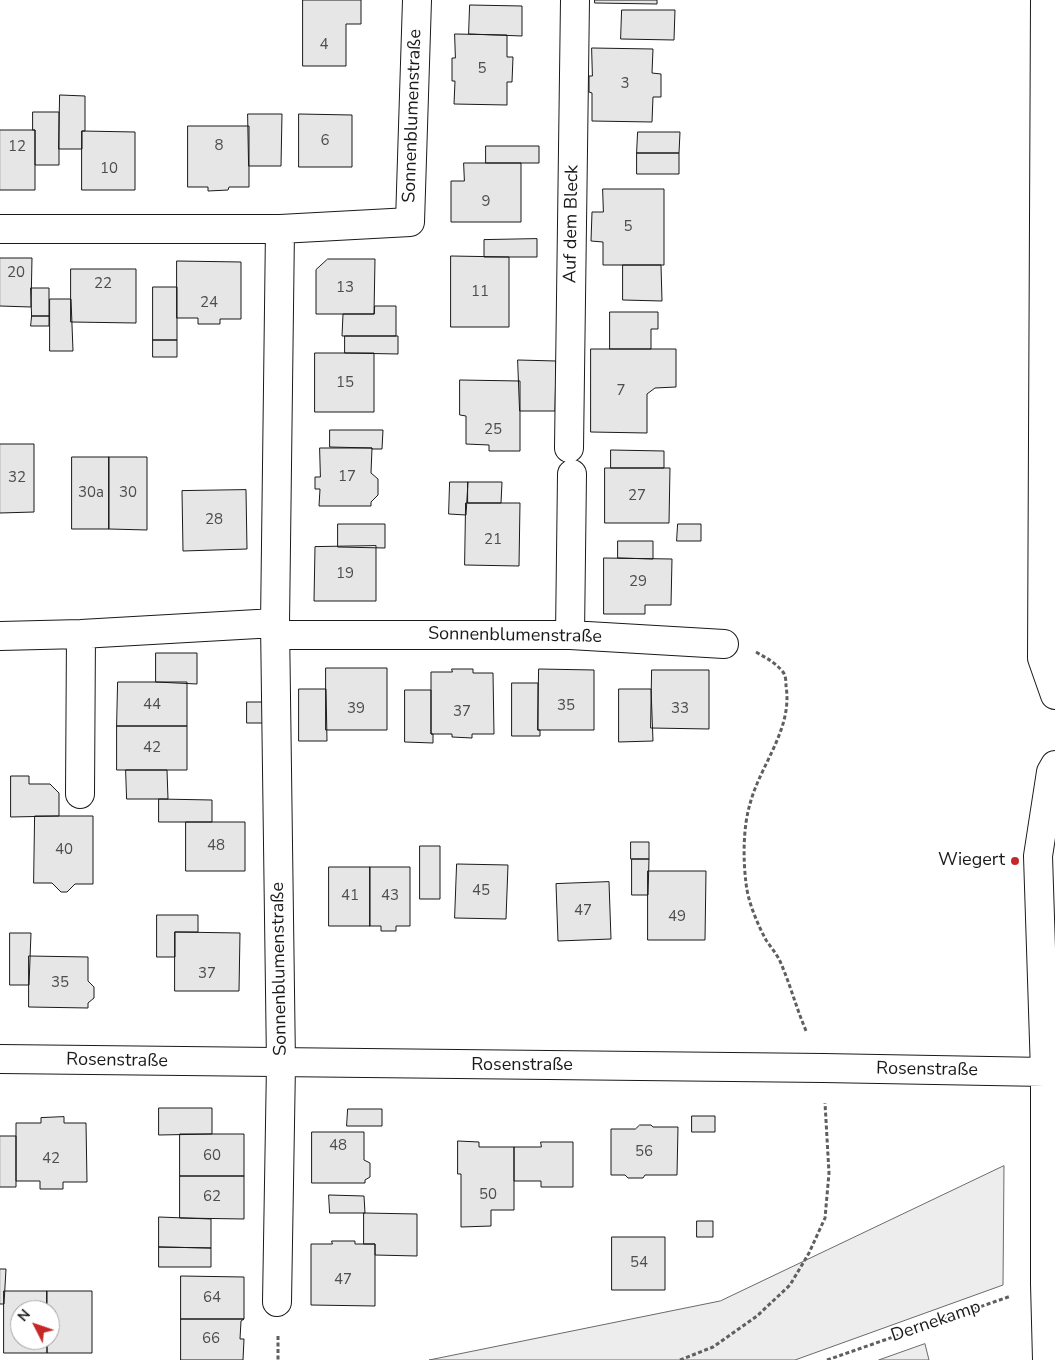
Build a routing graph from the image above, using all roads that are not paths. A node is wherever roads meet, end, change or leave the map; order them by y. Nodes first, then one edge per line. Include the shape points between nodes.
1 (417, 0) edge
2 (575, 0) edge
3 (1045, 0) edge
4 (0, 229) edge
5 (280, 229) junction
6 (275, 629) junction
7 (81, 634) junction
8 (570, 635) junction
9 (0, 636) edge
10 (724, 644) road end
11 (1055, 695) edge
12 (1055, 766) edge
13 (80, 794) dead end
14 (0, 1060) edge
15 (282, 1064) junction
16 (1045, 1072) junction
17 (277, 1302) dead end
18 (1047, 1360) edge

1 - 5 street, Sonnenblumenstraße via 410,222
2 - 8 street, Auf dem Bleck
3 - 11 street via 1042,658
4 - 5 street, Sonnenblumenstraße
5 - 6 street, Sonnenblumenstraße
6 - 7 street, Sonnenblumenstraße
6 - 8 street, Sonnenblumenstraße
6 - 15 street, Sonnenblumenstraße
7 - 9 street, Sonnenblumenstraße
7 - 13 street
8 - 10 street, Sonnenblumenstraße
12 - 16 street via 1051,772 1038,856
14 - 15 street, Rosenstraße
15 - 16 street, Rosenstraße
15 - 17 street, Sonnenblumenstraße
16 - 18 street

